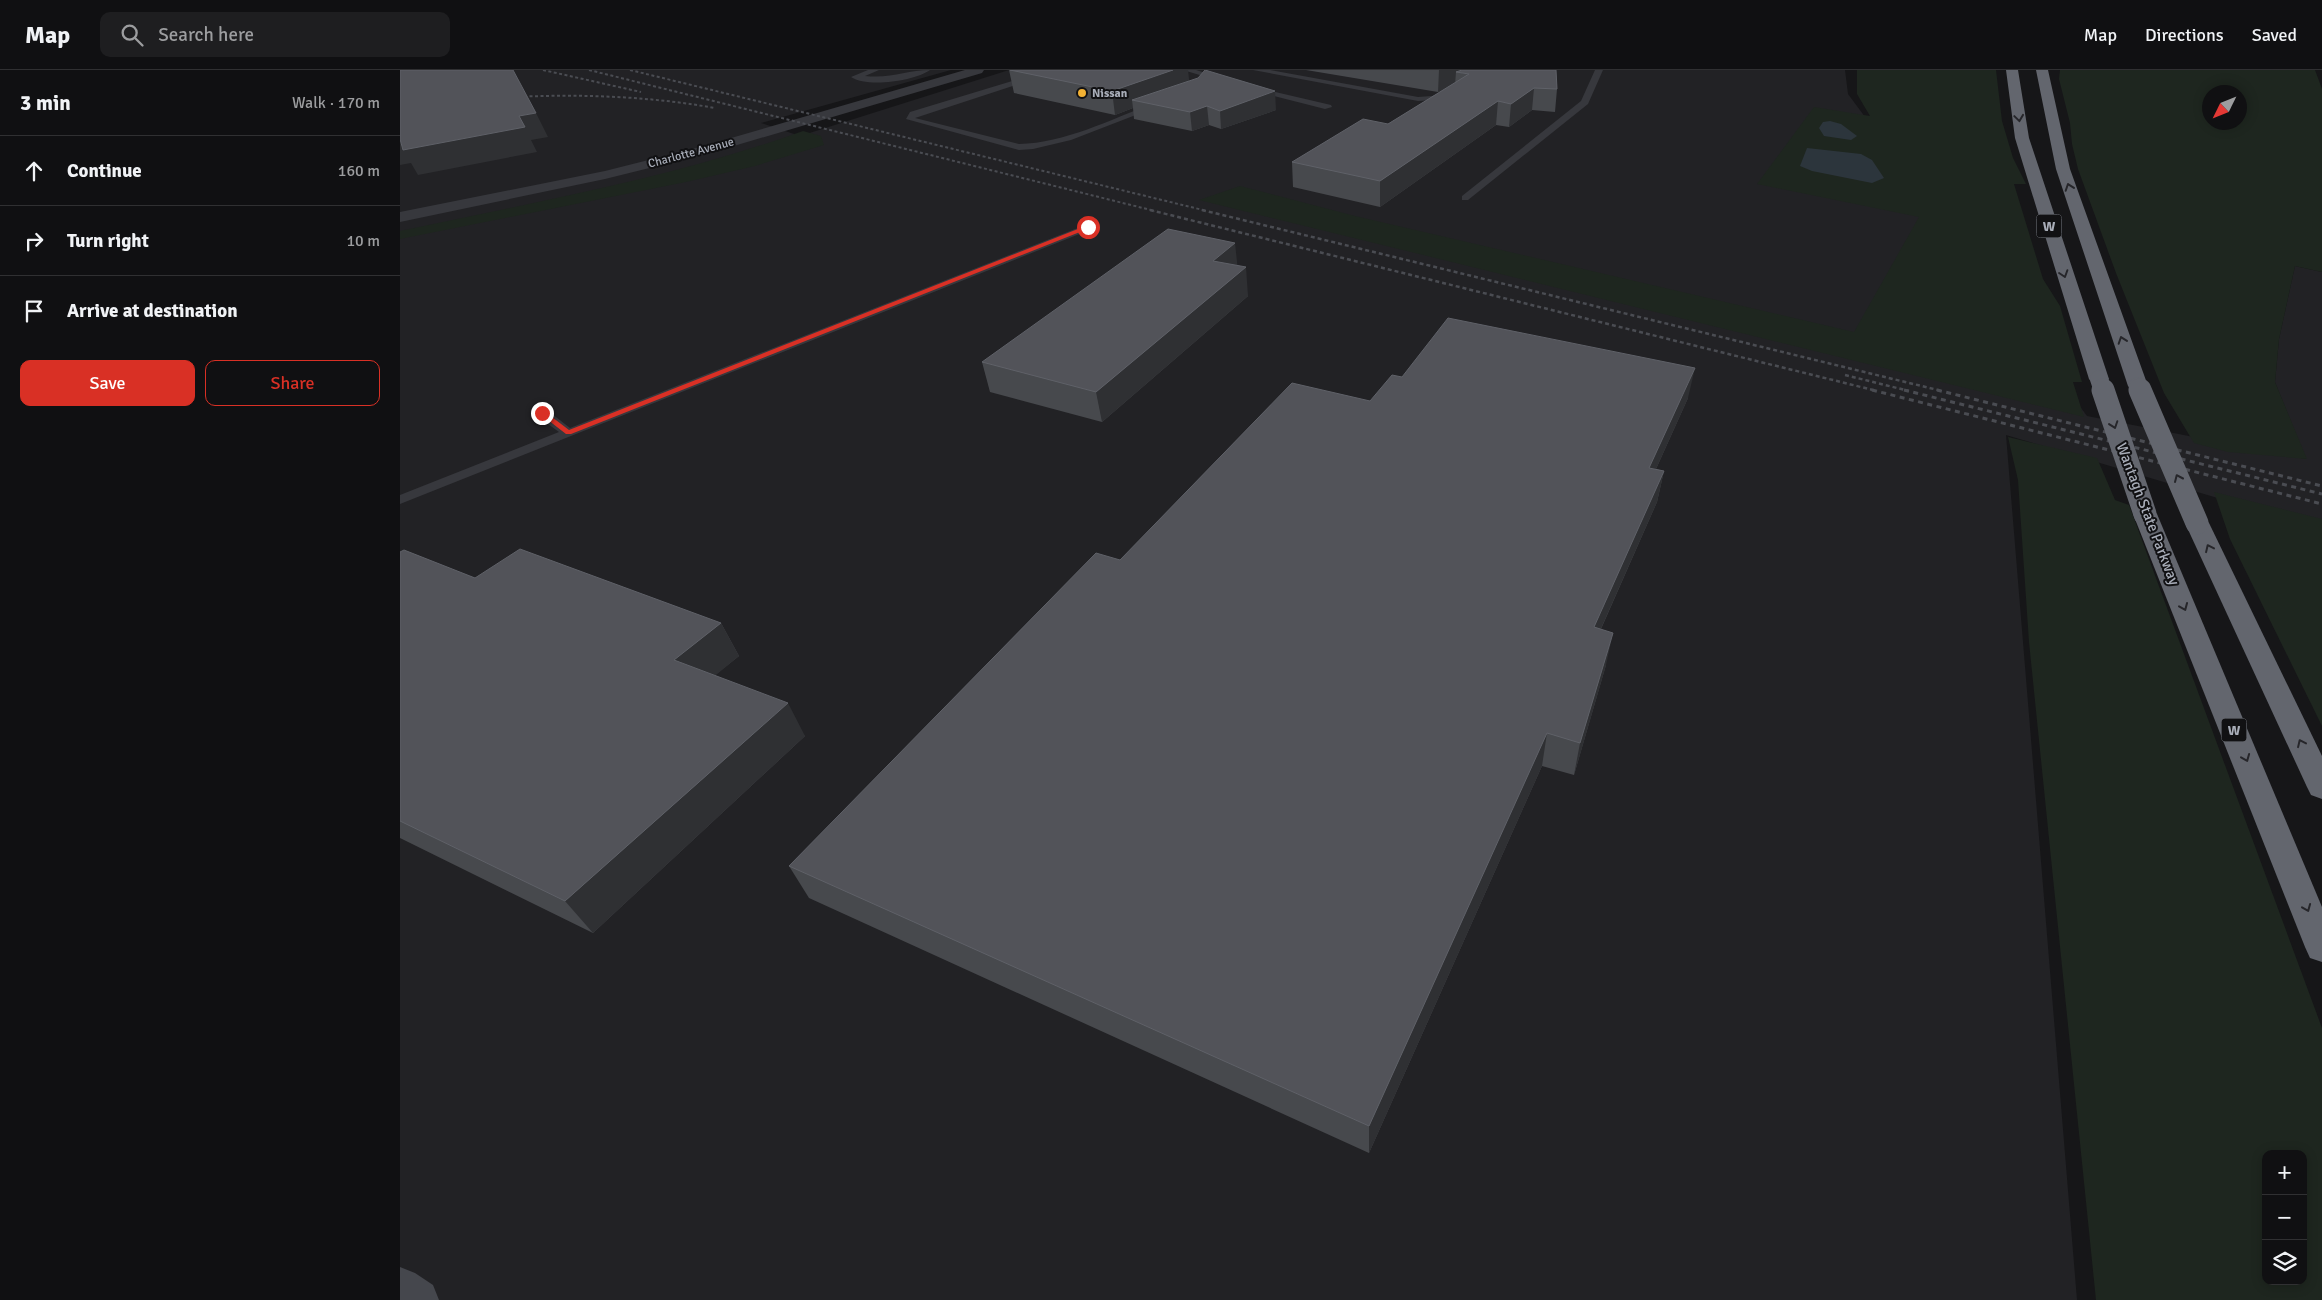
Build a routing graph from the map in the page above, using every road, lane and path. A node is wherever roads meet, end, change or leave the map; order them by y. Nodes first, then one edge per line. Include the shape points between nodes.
1 (875, 70) edge
2 (926, 70) edge
3 (978, 70) edge
4 (1057, 70) edge
5 (1187, 70) edge
6 (1257, 70) edge
7 (1599, 70) edge
8 (2012, 70) edge
9 (2042, 70) edge
10 (1234, 82) edge
11 (1243, 85) edge
12 (1460, 88) edge
13 (1160, 104) edge
14 (1328, 108) dead end
15 (1465, 198) dead end
16 (400, 217) edge
17 (1088, 227) dead end
18 (542, 413) dead end
19 (568, 433) junction
20 (400, 500) edge
21 (2322, 787) edge
22 (2322, 947) edge
23 (400, 1288) edge
24 (418, 1300) edge

1 - 2 lane via 855,77 880,81
3 - 16 street, Charlotte Avenue via 705,150 596,177
4 - 13 lane via 914,114 910,119 1030,148
5 - 10 lane
6 - 12 lane via 1418,99 1433,98
7 - 15 lane via 1585,102
8 -> 22 highway, Wantagh State Parkway / W, bridge via 2022,138 2145,514
21 -> 9 highway, W, bridge via 2198,523 2138,386 2063,169
11 - 14 lane
17 - 19 lane
18 - 19 lane
19 - 20 lane
23 - 24 main road

